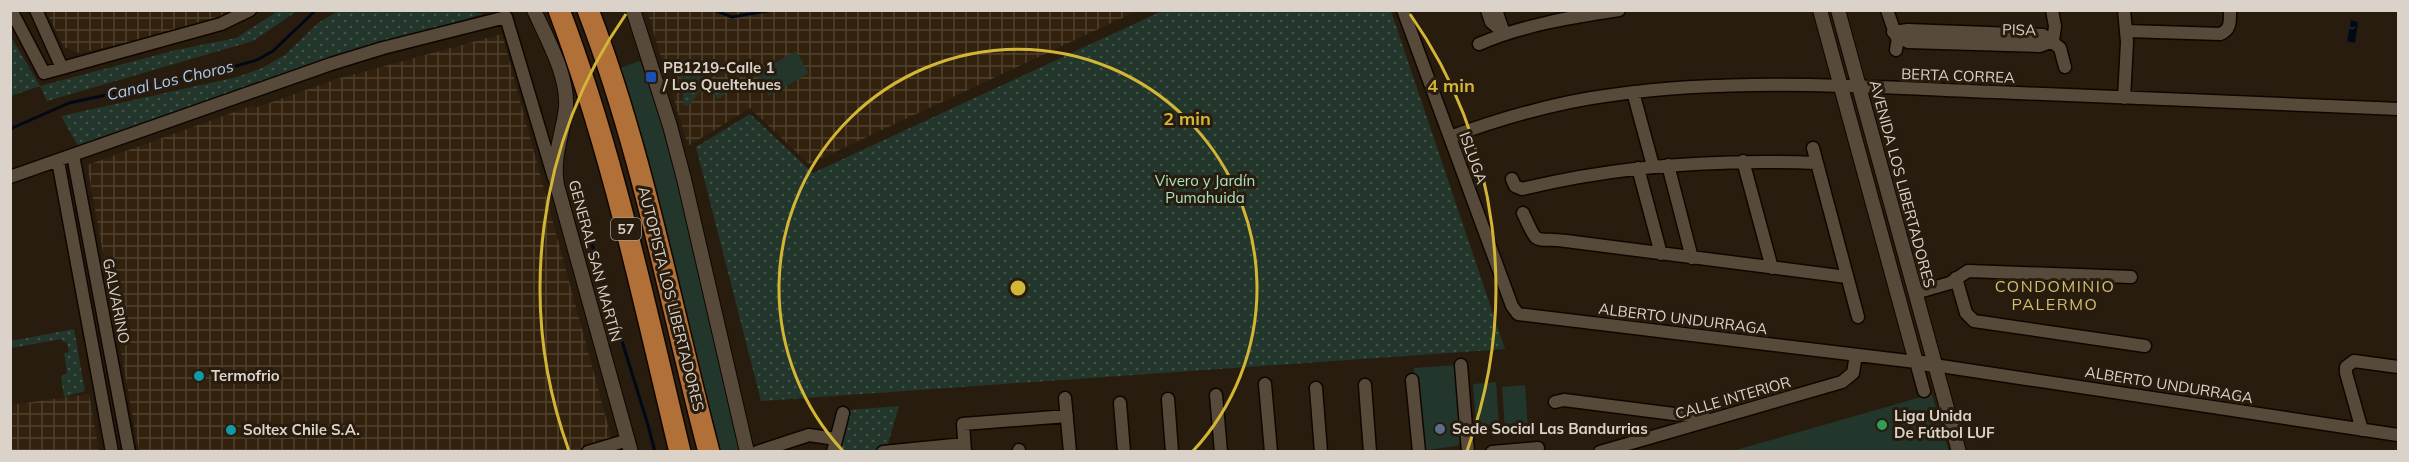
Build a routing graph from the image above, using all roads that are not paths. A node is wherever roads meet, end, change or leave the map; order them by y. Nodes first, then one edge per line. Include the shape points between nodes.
1 (11, 10) edge
2 (36, 10) edge
3 (250, 10) edge
4 (534, 10) edge
5 (559, 10) edge
6 (588, 10) edge
7 (633, 10) edge
8 (1402, 10) edge
9 (1487, 10) edge
10 (1496, 10) edge
11 (1620, 10) edge
12 (1820, 10) edge
13 (1838, 10) edge
14 (1887, 10) edge
15 (2052, 10) edge
16 (2124, 10) edge
17 (2230, 10) edge
18 (1580, 13) edge
19 (2127, 31) junction
20 (1503, 33) junction
21 (2052, 40) junction
22 (1479, 44) dead end
23 (2065, 67) dead end
24 (62, 68) junction
25 (1840, 87) junction
26 (1859, 87) junction
27 (1633, 92) junction
28 (2124, 98) junction
29 (2398, 109) edge
30 (1450, 137) junction
31 (1812, 148) dead end
32 (74, 155) junction
33 (1743, 161) junction
34 (58, 162) junction
35 (1816, 163) junction
36 (1668, 165) junction
37 (1653, 166) junction
38 (1638, 168) junction
39 (1882, 174) junction
40 (1865, 176) junction
41 (10, 177) edge
42 (1512, 179) dead end
43 (556, 185) junction
44 (1523, 213) dead end
45 (1661, 254) junction
46 (1692, 258) junction
47 (94, 263) junction
48 (77, 266) junction
49 (1772, 268) junction
50 (1847, 277) junction
51 (2131, 277) dead end
52 (1956, 278) junction
53 (1915, 293) junction
54 (1898, 298) junction
55 (1518, 314) joint
56 (1858, 317) dead end
57 (2145, 346) dead end
58 (1856, 355) junction
59 (1916, 362) junction
60 (1461, 365) dead end
61 (1934, 365) junction
62 (2398, 367) edge
63 (1412, 380) dead end
64 (1266, 384) dead end
65 (1365, 385) dead end
66 (1316, 388) dead end
67 (1924, 391) dead end
68 (1216, 395) dead end
69 (1065, 398) dead end
70 (1168, 399) dead end
71 (1555, 402) dead end
72 (1120, 403) dead end
73 (843, 413) dead end
74 (1067, 416) junction
75 (1713, 419) junction
76 (2362, 430) junction
77 (2398, 435) edge
78 (834, 445) edge
79 (630, 446) edge
80 (965, 448) edge
81 (1538, 448) dead end
82 (883, 451) edge
83 (112, 452) edge
84 (129, 452) edge
85 (588, 452) edge
86 (680, 452) edge
87 (709, 452) edge
88 (747, 452) edge
89 (757, 452) edge
90 (1070, 452) edge
91 (1124, 452) edge
92 (1172, 452) edge
93 (1221, 452) edge
94 (1271, 452) edge
95 (1321, 452) edge
96 (1370, 452) edge
97 (1419, 452) edge
98 (1468, 452) edge
99 (1492, 452) edge
100 (1600, 452) edge
101 (1959, 452) edge

1 - 24 street via 44,73
2 - 24 street
3 - 24 street via 221,24
4 - 43 street, GENERAL SAN MARTÍN via 566,96 555,161
5 - 86 highway, AUTOPISTA LOS LIBERTADORES / 57 via 609,163
6 - 87 highway, AUTOPISTA LOS LIBERTADORES / 57 via 635,152
7 - 88 street via 684,179
8 - 30 street, ISLUGA
9 - 20 street via 1491,22
10 - 20 street
11 - 18 street
12 - 25 street
13 - 26 street, AVENIDA LOS LIBERTADORES
14 - 21 street, PISA via 1896,40 1908,30 2040,46
15 - 21 street
16 - 19 street
17 - 19 street via 2228,29 2220,34
18 - 20 street
19 - 28 street
20 - 22 street
21 - 23 street via 2062,52
25 - 26 street, BERTA CORREA
25 - 27 street, BERTA CORREA via 1725,86
25 - 40 street
26 - 28 street, BERTA CORREA
26 - 39 street, AVENIDA LOS LIBERTADORES
27 - 30 street, BERTA CORREA via 1551,106
27 - 37 street
28 - 29 street, BERTA CORREA
30 - 55 street, ISLUGA
31 - 35 street
32 - 34 street
32 - 43 street via 331,64 506,17
32 - 47 street, GALVARINO
33 - 35 street
33 - 36 street
33 - 49 street
34 - 41 street
34 - 48 street
35 - 50 street
36 - 37 street
36 - 46 street
37 - 38 street
38 - 42 street via 1571,177 1522,189
38 - 45 street
39 - 40 street
39 - 53 street, AVENIDA LOS LIBERTADORES
40 - 54 street
43 - 79 street, GENERAL SAN MARTÍN
44 - 45 street via 1538,241 1560,240
45 - 46 street
46 - 49 street
47 - 48 street
47 - 84 street, GALVARINO
48 - 83 street
49 - 50 street
50 - 56 street
51 - 52 street via 1968,271
52 - 53 street
52 - 57 street via 1966,313 1974,321
53 - 54 street via 1907,299
53 - 61 street, AVENIDA LOS LIBERTADORES
54 - 59 street
55 - 58 street, ALBERTO UNDURRAGA
58 - 59 street, ALBERTO UNDURRAGA
58 - 75 street, CALLE INTERIOR via 1853,373 1842,382
59 - 61 street
59 - 67 street
60 - 98 street
61 - 76 street, ALBERTO UNDURRAGA
61 - 101 street, AVENIDA LOS LIBERTADORES
62 - 76 street via 2354,361 2346,367
63 - 97 street
64 - 94 street
65 - 96 street
66 - 95 street
68 - 93 street
69 - 74 street
70 - 92 street
71 - 75 street
72 - 91 street
73 - 78 street
74 - 80 street via 963,424
74 - 90 street
75 - 100 street, CALLE INTERIOR
76 - 77 street, ALBERTO UNDURRAGA
78 - 89 street via 809,435
79 - 85 street
80 - 82 street
81 - 99 street

